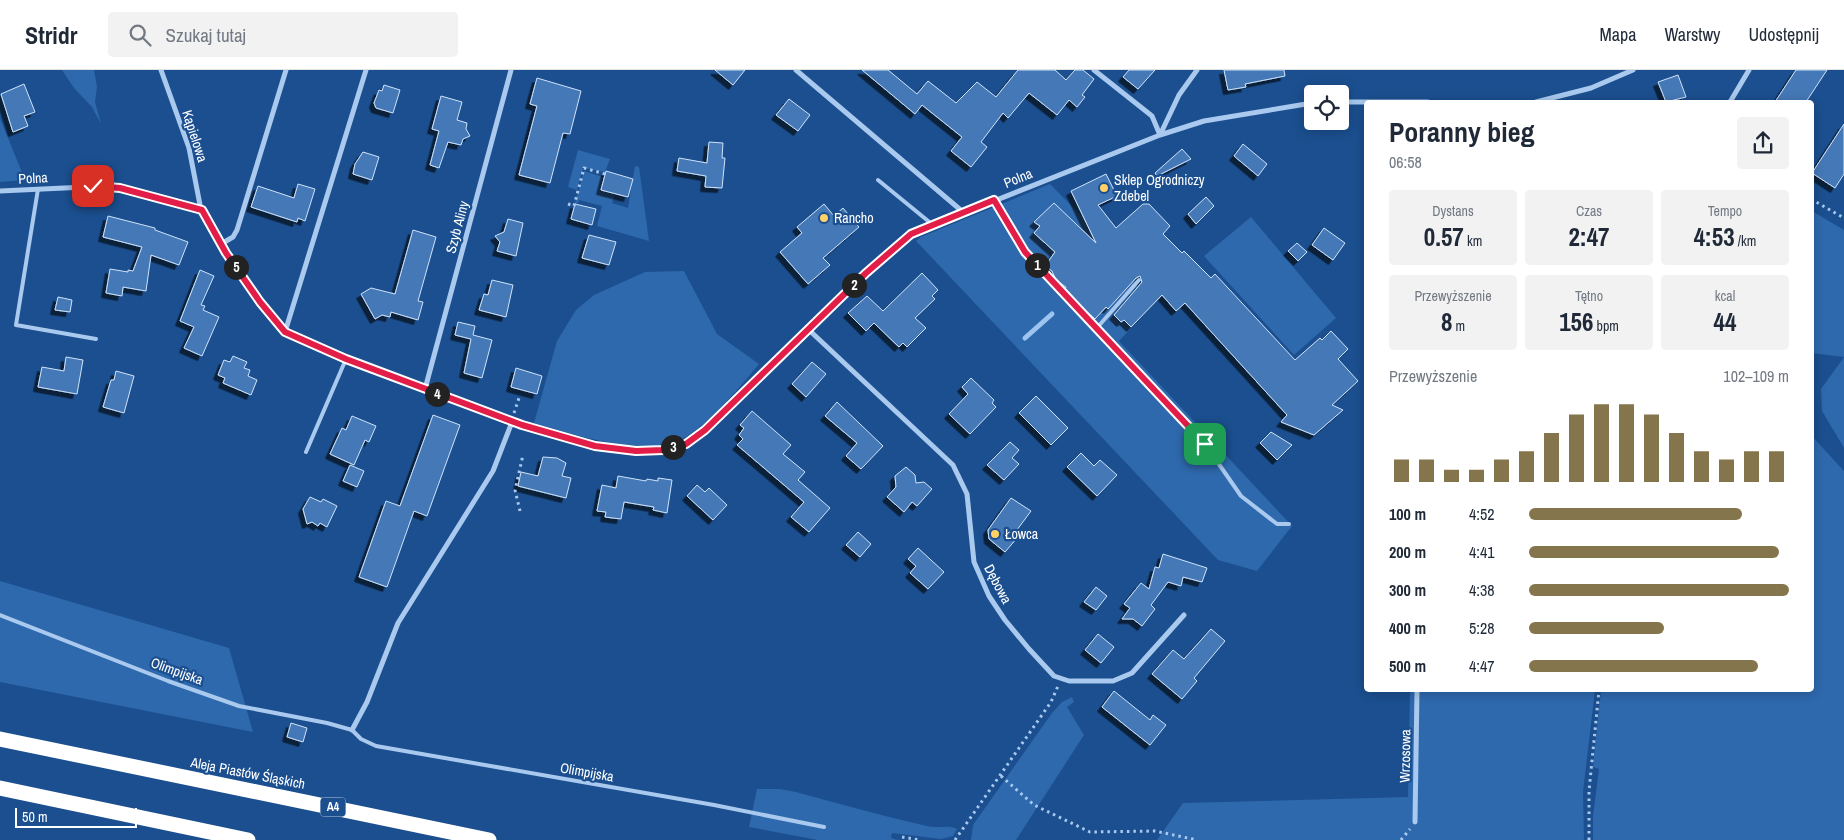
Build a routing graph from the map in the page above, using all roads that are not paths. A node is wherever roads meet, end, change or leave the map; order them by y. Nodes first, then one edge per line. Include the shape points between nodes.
1 (161, 70) edge
2 (286, 70) edge
3 (366, 70) edge
4 (512, 70) edge
5 (796, 70) edge
6 (1094, 70) edge
7 (1197, 70) edge
8 (1633, 70) edge
9 (1749, 70) edge
10 (1544, 100) edge
11 (1731, 100) edge
12 (1349, 102) edge
13 (1364, 102) edge
14 (1304, 104) edge
15 (1160, 135) junction
16 (878, 180) dead end
17 (38, 189) junction
18 (0, 190) edge
19 (994, 200) junction
20 (202, 210) junction
21 (963, 212) junction
22 (933, 225) junction
23 (221, 244) junction
24 (1139, 280) dead end
25 (1096, 329) junction
26 (809, 330) junction
27 (285, 332) junction
28 (96, 339) dead end
29 (346, 359) junction
30 (425, 389) junction
31 (512, 422) junction
32 (306, 452) dead end
33 (1289, 524) dead end
34 (0, 615) edge
35 (1184, 615) dead end
36 (1417, 692) edge
37 (352, 730) junction
38 (0, 739) edge
39 (0, 788) edge
40 (1415, 822) dead end
41 (824, 827) dead end
42 (248, 840) edge
43 (488, 840) edge

1 - 20 street, Kąpielowa via 189,148
2 - 23 street via 237,230 233,237
3 - 27 street
4 - 30 street, Szyb Aliny
5 - 21 street
6 - 15 street via 1152,116
7 - 15 street
8 - 10 street via 1591,88
9 - 11 street
12 - 13 street
14 - 15 street, Polna via 1204,120
15 - 19 street, Polna
16 - 22 lane
17 - 18 street, Polna
17 - 20 street, Polna via 113,187
17 - 28 lane via 16,324
19 - 21 street, Polna
19 - 25 lane via 1025,252
20 - 23 street, Polna
21 - 22 street, Polna
22 - 26 street, Polna via 911,234
23 - 27 street, Polna via 260,302
24 - 25 lane
25 - 33 lane via 1205,444 1242,496 1277,524
26 - 31 street, Polna via 705,430 686,444 663,450 636,451 595,446
26 - 35 street, Dębowa via 953,465 967,494 974,562 989,596 1005,620 1054,676 1098,681 1123,678 1132,673
27 - 29 street, Polna
29 - 30 street, Polna
29 - 32 lane
30 - 31 street, Polna
31 - 37 street via 493,471 398,623 367,702
34 - 37 lane, Olimpijska via 239,706 327,722
36 - 40 street, Wrzosowa
37 - 41 lane, Olimpijska via 376,746
38 - 43 highway, Aleja Piastów Śląskich / A4
39 - 42 highway

